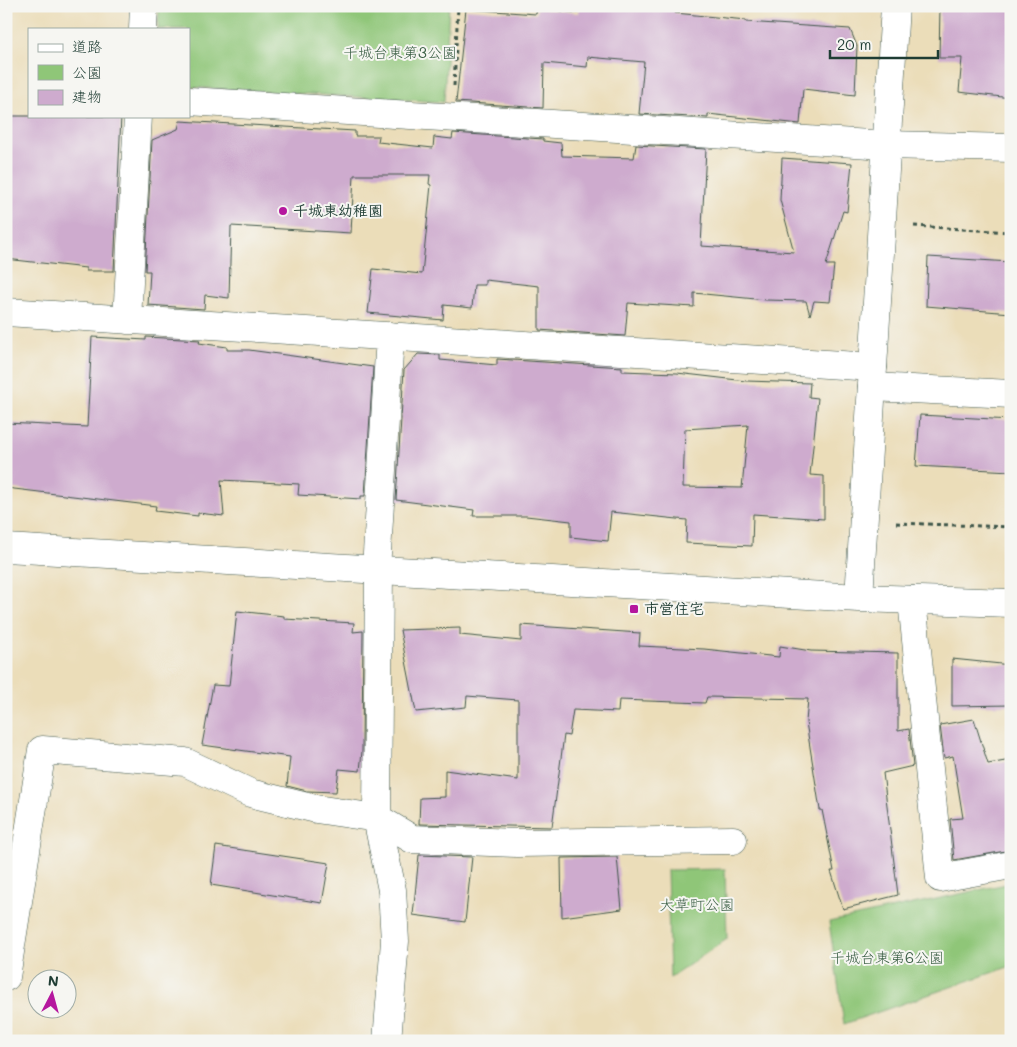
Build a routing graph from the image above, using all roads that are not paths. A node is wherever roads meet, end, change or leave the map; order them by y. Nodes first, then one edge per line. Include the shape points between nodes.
1 (144, 6) edge
2 (895, 6) edge
3 (143, 28) edge
4 (190, 101) edge
5 (138, 118) edge
6 (886, 145) junction
7 (1011, 148) edge
8 (6, 312) edge
9 (126, 320) junction
10 (390, 336) junction
11 (872, 377) junction
12 (1011, 394) edge
13 (6, 548) edge
14 (377, 570) junction
15 (859, 598) junction
16 (912, 600) junction
17 (1011, 603) edge
18 (377, 818) junction
19 (733, 840) dead end
20 (1011, 865) edge
21 (6, 977) edge
22 (387, 1041) edge

1 - 3 street
2 - 6 street
4 - 6 street
5 - 9 street
6 - 7 street
6 - 11 street
8 - 9 street
9 - 10 street
10 - 11 street
10 - 14 street
11 - 12 street
11 - 15 street
13 - 14 street
14 - 15 street
14 - 18 street
15 - 16 street
16 - 17 street
16 - 20 street via 940,878
18 - 19 street via 412,840 517,843
18 - 21 street via 316,809 250,793 186,762 42,750
18 - 22 street via 392,890 395,941

